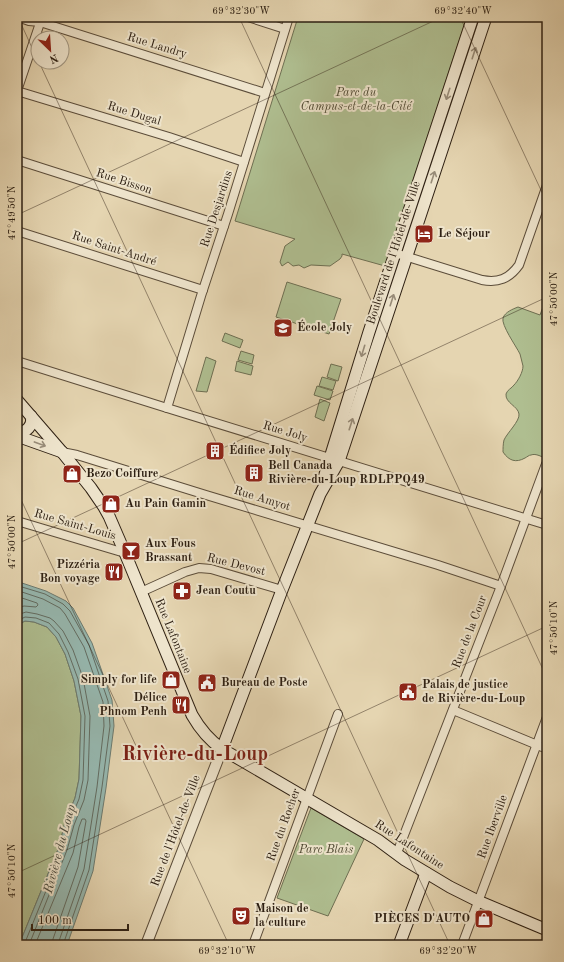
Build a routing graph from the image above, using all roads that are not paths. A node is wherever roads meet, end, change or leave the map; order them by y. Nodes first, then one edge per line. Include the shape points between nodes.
1 (18, 17) edge
2 (248, 17) edge
3 (289, 17) edge
4 (472, 17) edge
5 (486, 17) edge
6 (41, 20) edge
7 (285, 29) junction
8 (17, 91) edge
9 (265, 93) junction
10 (17, 160) edge
11 (244, 162) junction
12 (547, 185) edge
13 (224, 226) junction
14 (17, 231) edge
15 (395, 253) junction
16 (407, 256) junction
17 (203, 290) junction
18 (17, 361) edge
19 (17, 400) edge
20 (167, 408) junction
21 (31, 416) junction
22 (17, 435) edge
23 (62, 452) junction
24 (334, 459) junction
25 (546, 464) edge
26 (527, 518) junction
27 (17, 521) edge
28 (547, 525) edge
29 (307, 526) junction
30 (125, 553) junction
31 (501, 586) junction
32 (282, 590) junction
33 (141, 592) junction
34 (453, 710) junction
35 (338, 714) dead end
36 (547, 716) edge
37 (536, 744) junction
38 (222, 749) junction
39 (547, 749) edge
40 (307, 799) junction
41 (397, 853) junction
42 (426, 873) junction
43 (478, 901) junction
44 (547, 930) edge
45 (547, 939) edge
46 (146, 945) edge
47 (253, 945) edge
48 (399, 945) edge
49 (462, 945) edge
50 (545, 945) edge

1 - 6 street, Rue Landry via 29,21
2 - 7 street
3 - 7 street, Rue Desjardins
4 -> 15 main road, Boulevard de l'Hôtel-de-Ville
16 -> 5 main road, Boulevard de l'Hôtel-de-Ville
6 - 8 street
6 - 9 street, Rue Landry
7 - 9 street, Rue Desjardins
8 - 11 street, Rue Dugal
9 - 11 street, Rue Desjardins
10 - 13 street, Rue Bisson
11 - 13 street, Rue Desjardins
12 - 16 street via 519,265 503,279 482,280
13 - 17 street, Rue Desjardins
14 - 17 street, Rue Saint-André
15 - 16 street
15 -> 24 main road, Boulevard de l'Hôtel-de-Ville
24 -> 16 main road, Boulevard de l'Hôtel-de-Ville
17 - 20 street, Rue Desjardins
18 - 20 street, Rue Joly
19 - 21 main road, Rue Lafontaine
20 - 24 street, Rue Joly
21 - 22 main road via 30,427
21 - 23 main road, Rue Lafontaine
22 -> 23 main road, Rue Amyot
23 - 29 street, Rue Amyot
23 - 30 main road, Rue Lafontaine via 104,507
24 - 26 street, Rue Joly
24 - 29 main road, Boulevard de l'Hôtel-de-Ville
25 - 26 street, Rue de la Cour
26 - 28 street, Rue Joly
26 - 31 street, Rue de la Cour
27 - 30 street, Rue Saint-Louis
29 - 31 street, Rue Amyot
29 - 32 main road, Rue de l'Hôtel-de-Ville
30 - 33 main road, Rue Lafontaine
31 - 34 street, Rue de la Cour
32 - 33 street, Rue Devost via 199,568
32 - 38 main road, Rue de l'Hôtel-de-Ville
33 - 38 main road, Rue Lafontaine via 192,715 204,735
34 - 37 street
34 - 41 street, Rue de la Cour
35 - 40 street, Rue du Rocher
36 - 37 street, Rue Iberville
37 - 39 street
37 - 43 street, Rue Iberville
38 - 40 main road, Rue Lafontaine
38 - 46 street, Rue de l'Hôtel-de-Ville
40 - 41 main road, Rue Lafontaine
40 - 47 street, Rue du Rocher
41 - 42 main road, Rue Lafontaine
42 - 43 main road, Rue Lafontaine
42 - 48 main road
43 - 44 main road, Rue Lafontaine
43 - 49 street, Rue Iberville
45 - 50 street

